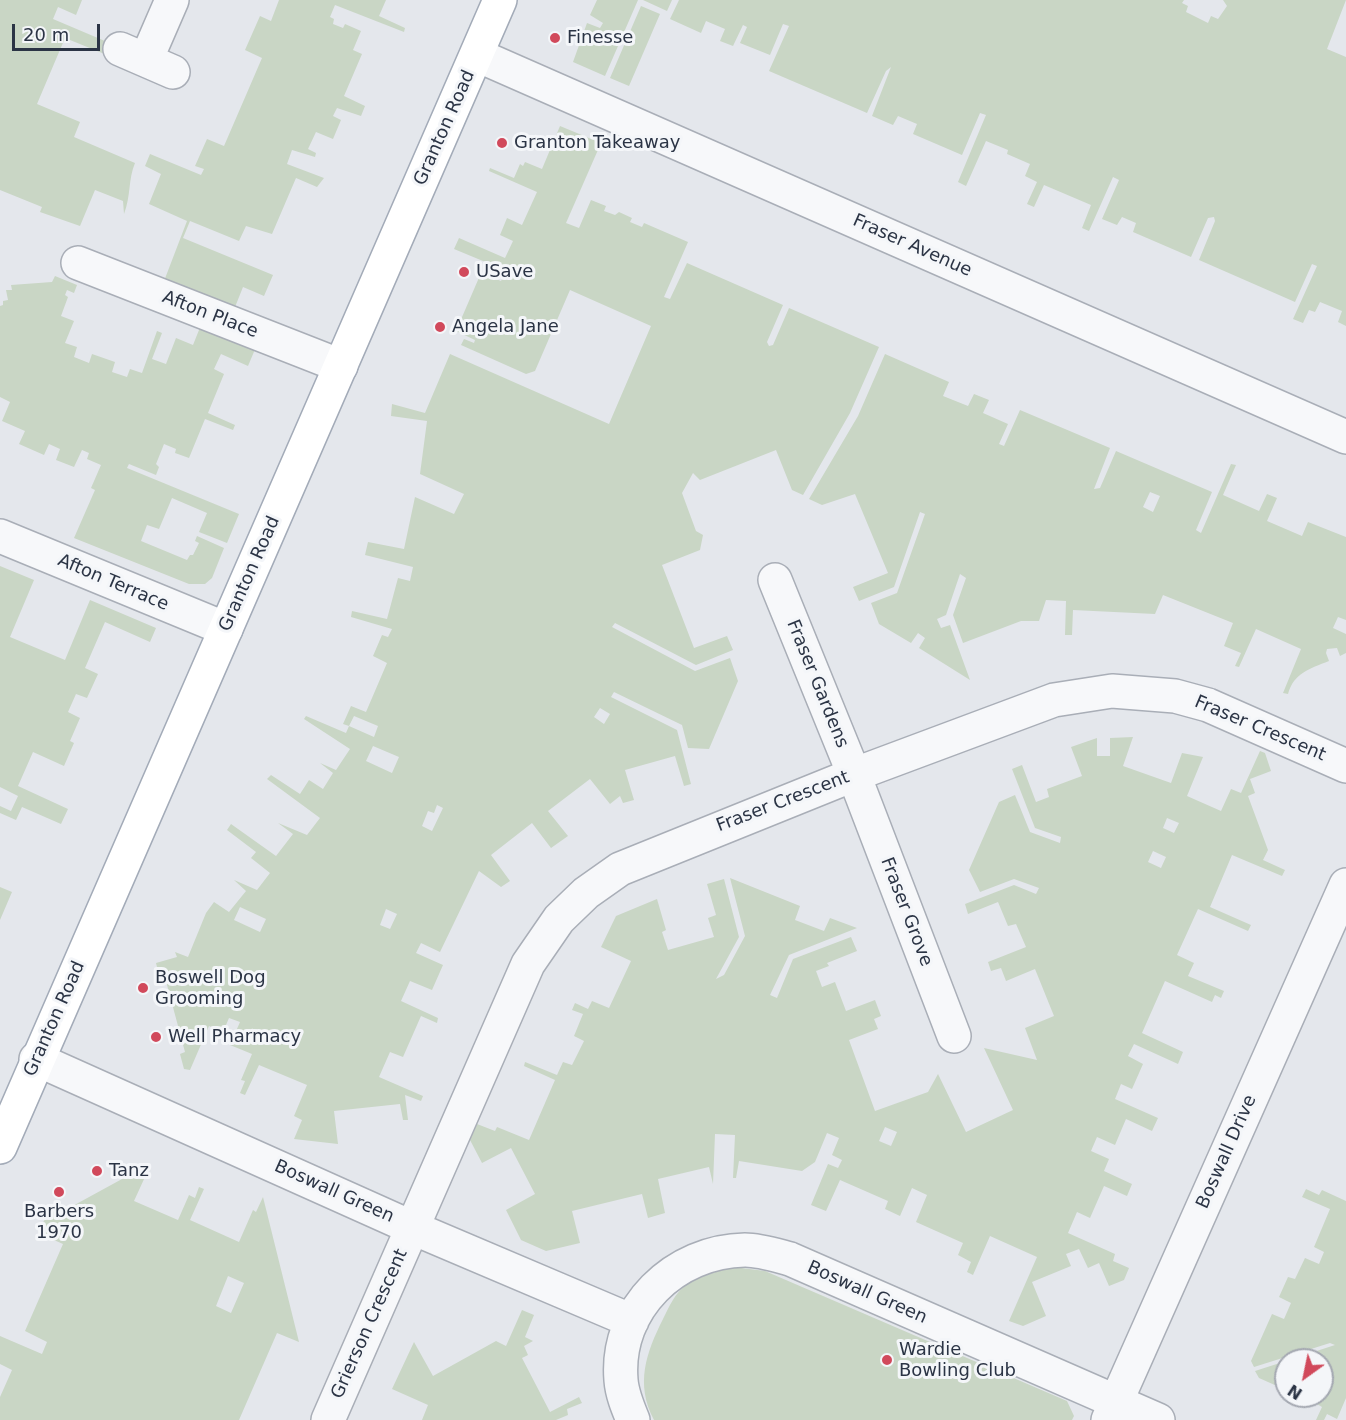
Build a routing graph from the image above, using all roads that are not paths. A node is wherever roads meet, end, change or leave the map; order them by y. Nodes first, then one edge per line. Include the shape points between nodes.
1 (171, 0) edge
2 (500, 0) edge
3 (477, 55) junction
4 (147, 60) dead end
5 (78, 264) dead end
6 (341, 366) junction
7 (1346, 438) edge
8 (0, 536) edge
9 (775, 580) dead end
10 (226, 629) junction
11 (1346, 766) edge
12 (856, 781) junction
13 (1346, 885) edge
14 (954, 1036) dead end
15 (36, 1059) junction
16 (0, 1147) edge
17 (413, 1228) junction
18 (632, 1321) junction
19 (1112, 1411) edge
20 (328, 1420) edge
21 (633, 1420) edge
22 (1158, 1420) edge

1 - 4 street
2 - 3 main road, Granton Road
3 - 6 main road, Granton Road
3 - 7 street, Fraser Avenue
5 - 6 street, Afton Place
6 - 10 main road, Granton Road
8 - 10 street, Afton Terrace
9 - 12 street, Fraser Gardens
10 - 15 main road, Granton Road
11 - 12 street, Fraser Crescent via 1191,699 1153,692 1112,691 1054,700
12 - 14 street, Fraser Grove
12 - 17 street, Fraser Crescent via 642,858 586,893 560,919 528,964
13 - 19 street, Boswall Drive
15 - 16 main road, Granton Road
15 - 17 street, Boswall Green
17 - 18 street, Boswall Green
17 - 20 street, Grierson Crescent
18 - 19 street, Boswall Green via 651,1290 688,1262 725,1252 768,1253 790,1259
18 - 21 street, Boswall Green via 621,1380
19 - 22 street, Boswall Green

